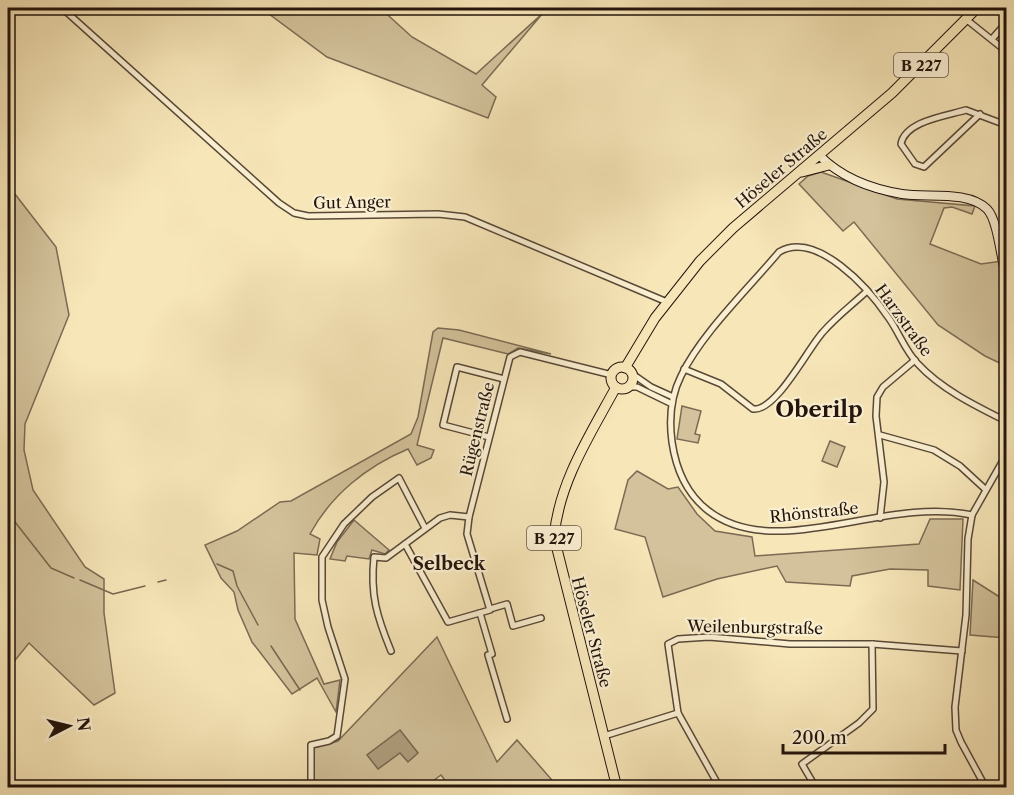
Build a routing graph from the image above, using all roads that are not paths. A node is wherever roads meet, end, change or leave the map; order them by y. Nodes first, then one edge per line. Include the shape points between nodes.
1 (62, 8) edge
2 (977, 8) edge
3 (966, 20) junction
4 (1006, 23) edge
5 (992, 39) junction
6 (1006, 63) edge
7 (980, 114) junction
8 (1006, 125) edge
9 (820, 156) junction
10 (829, 165) junction
11 (800, 172) junction
12 (1006, 275) edge
13 (867, 291) junction
14 (667, 302) junction
15 (915, 360) junction
16 (684, 369) junction
17 (628, 371) junction
18 (612, 375) junction
19 (504, 379) junction
20 (616, 387) junction
21 (629, 387) junction
22 (673, 400) junction
23 (1006, 421) edge
24 (880, 435) junction
25 (489, 437) junction
26 (1006, 455) edge
27 (985, 489) junction
28 (972, 515) junction
29 (469, 517) junction
30 (880, 518) junction
31 (425, 528) junction
32 (405, 544) junction
33 (490, 609) junction
34 (480, 613) junction
35 (541, 618) dead end
36 (872, 644) junction
37 (391, 651) dead end
38 (962, 651) junction
39 (678, 714) junction
40 (507, 719) dead end
41 (604, 736) junction
42 (311, 788) edge
43 (617, 788) edge
44 (720, 788) edge
45 (816, 788) edge
46 (986, 788) edge

1 - 14 street, Gut Anger via 294,213 465,217
2 - 3 main road, Höseler Straße / B 227
3 - 5 street
3 - 9 main road, Höseler Straße / B 227
4 - 5 street
5 - 6 street via 1002,48
7 - 7 street via 966,110 911,128 901,144 915,164 924,167
7 - 8 street
9 - 10 main road
9 - 11 main road, Höseler Straße / B 227
10 - 11 main road
10 - 12 main road via 835,171 892,192 976,202 994,220
11 - 14 main road, Höseler Straße / B 227 via 733,228
13 - 15 street, Harzstraße
13 - 16 street via 821,334 788,381 762,408 753,409 721,384
13 - 16 street, Harzstraße via 840,265 818,253 802,246 785,248
14 - 17 main road, Höseler Straße / B 227
15 - 23 street, Harzstraße via 943,385
15 - 24 street via 877,397
16 - 22 street, Harzstraße
17 - 18 main road via 618,368
17 - 21 main road via 633,379
17 - 22 street
18 - 19 street, Rügenstraße via 520,352 510,357
18 - 20 main road
19 - 25 street, Rügenstraße
19 - 25 street via 457,367 443,425
20 - 21 main road
20 - 41 main road, Höseler Straße / B 227 via 573,469 555,517 554,537
21 - 22 street
22 - 30 street, Rhönstraße via 671,435 681,477 694,499 723,521 754,530 780,531
24 - 27 street via 934,450 960,466
24 - 30 street via 884,482
25 - 29 street, Rügenstraße
26 - 27 street
27 - 28 street
28 - 30 street, Rhönstraße via 929,513
28 - 38 street
29 - 31 street via 450,515
29 - 33 street, Rügenstraße via 467,534
31 - 32 street
31 - 42 street via 399,478 344,524 322,557 322,600 345,679 337,736 311,745
32 - 34 street via 448,622
32 - 37 street via 387,558 374,556 376,615
33 - 34 street
33 - 35 street via 507,604 513,626
34 - 40 street
36 - 38 street, Weilenburgstraße
36 - 39 street, Weilenburgstraße via 678,639 668,644
36 - 45 street via 873,709 802,764
38 - 46 street via 956,729
39 - 41 street
39 - 44 street, Weilenburgstraße
41 - 43 main road, Höseler Straße / B 227

